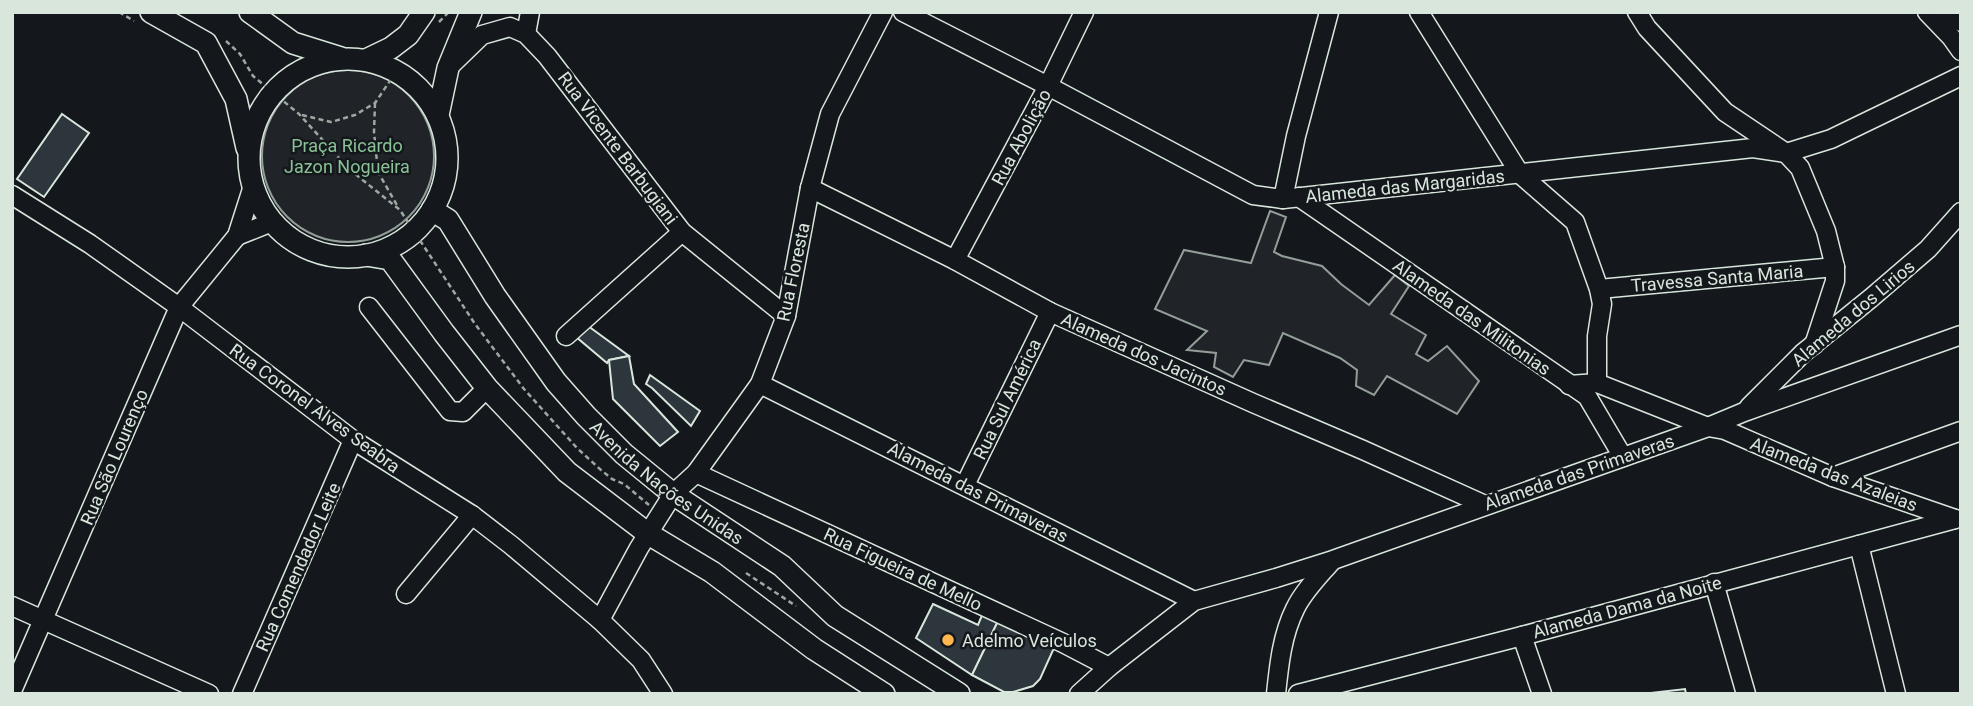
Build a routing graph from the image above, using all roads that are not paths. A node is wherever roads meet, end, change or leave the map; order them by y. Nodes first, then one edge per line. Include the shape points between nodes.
1 (250, 12) edge
2 (471, 12) edge
3 (530, 12) edge
4 (883, 12) edge
5 (903, 12) edge
6 (1084, 12) edge
7 (1329, 12) edge
8 (1419, 12) edge
9 (1637, 12) edge
10 (1927, 12) edge
11 (1938, 12) edge
12 (146, 18) edge
13 (429, 20) edge
14 (1961, 22) edge
15 (526, 33) junction
16 (1961, 51) edge
17 (343, 59) junction
18 (366, 60) junction
19 (1961, 65) edge
20 (448, 68) junction
21 (1961, 76) edge
22 (1048, 86) junction
23 (1936, 87) junction
24 (438, 115) junction
25 (1786, 153) junction
26 (249, 155) junction
27 (1520, 174) junction
28 (253, 186) junction
29 (810, 188) junction
30 (12, 195) edge
31 (1291, 198) junction
32 (432, 210) junction
33 (1961, 212) edge
34 (272, 222) junction
35 (682, 232) junction
36 (237, 236) junction
37 (366, 255) junction
38 (955, 260) junction
39 (1835, 274) junction
40 (1600, 289) junction
41 (1871, 298) junction
42 (179, 307) junction
43 (369, 307) dead end
44 (1050, 312) junction
45 (786, 316) junction
46 (1961, 335) edge
47 (566, 336) dead end
48 (1808, 349) junction
49 (1597, 383) junction
50 (760, 384) junction
51 (1569, 385) junction
52 (487, 388) junction
53 (1811, 389) junction
54 (1744, 412) junction
55 (1708, 427) junction
56 (1961, 432) edge
57 (353, 440) junction
58 (1623, 457) junction
59 (696, 472) junction
60 (1833, 477) junction
61 (965, 485) junction
62 (673, 494) junction
63 (1485, 505) junction
64 (472, 515) junction
65 (1958, 520) edge
66 (647, 533) junction
67 (1859, 545) junction
68 (1333, 560) junction
69 (1276, 578) junction
70 (1714, 583) junction
71 (406, 594) dead end
72 (1194, 601) junction
73 (12, 606) edge
74 (1294, 609) junction
75 (835, 616) junction
76 (600, 620) junction
77 (44, 621) junction
78 (1522, 636) junction
79 (814, 649) junction
80 (1109, 667) junction
81 (12, 691) edge
82 (209, 694) edge
83 (242, 694) edge
84 (663, 694) edge
85 (884, 694) edge
86 (959, 694) edge
87 (1079, 694) edge
88 (1276, 694) edge
89 (1298, 694) edge
90 (1542, 694) edge
91 (1746, 694) edge
92 (1896, 694) edge

1 - 17 main road via 293,43
2 - 20 main road
3 - 15 street
4 - 29 street, Rua Floresta via 830,114
5 - 22 street, Alameda das Margaridas
6 - 22 street, Rua Abolição
7 - 31 street via 1296,136
8 - 27 street
9 - 25 street via 1725,112
10 - 16 street
11 - 14 street
12 - 26 main road via 206,43 236,99
13 - 18 main road
15 - 20 street via 510,27 482,36
15 - 35 street, Rua Vicente Barbugiani
17 - 18 main road
17 - 26 main road via 298,72 279,86 254,125
18 - 24 main road via 399,67
19 - 23 street, Alameda das Margaridas
20 - 24 main road
21 - 23 street, Alameda das Margaridas
22 - 31 street, Alameda das Margaridas via 1253,195
22 - 38 street, Rua Abolição
23 - 25 street, Alameda das Margaridas via 1831,139
24 - 32 main road via 446,139 447,164 443,188
25 - 27 street, Alameda das Margaridas via 1753,148
25 - 39 street via 1800,167 1826,231
26 - 28 main road
27 - 31 street, Alameda das Margaridas
27 - 40 street via 1575,222
28 - 34 main road
28 - 36 street
29 - 38 street, Alameda dos Jacintos
29 - 45 street, Rua Floresta
30 - 42 street, Rua Coronel Alves Seabra
31 - 51 street, Alameda das Militonias
32 - 37 main road via 404,239
32 - 62 main road, Avenida Nações Unidas via 448,220 556,382 624,454
33 - 41 street, Alameda dos Lirios via 1928,249
34 - 36 street
34 - 37 main road via 299,244 331,255
35 - 45 street, Rua Vicente Barbugiani
35 - 47 street
36 - 42 street, Rua São Lourenço
37 - 52 main road via 390,259
38 - 44 street, Alameda dos Jacintos
39 - 40 street, Travessa Santa Maria
39 - 41 street via 1839,294 1853,301
39 - 48 street
40 - 49 street
41 - 48 street, Alameda dos Lirios
42 - 57 street, Rua Coronel Alves Seabra
42 - 77 street, Rua São Lourenço
43 - 52 street via 450,411 463,412
44 - 61 street, Rua Sul América
44 - 63 street, Alameda dos Jacintos
45 - 50 street, Rua Floresta
46 - 53 street, Alameda das Primaveras
48 - 53 street via 1795,370 1797,381
48 - 54 street, Alameda dos Lirios
49 - 51 street
49 - 55 street
50 - 59 street, Rua Floresta
50 - 61 street, Alameda das Primaveras
51 - 58 street, Alameda das Militonias via 1587,396
52 - 66 main road via 567,472
53 - 54 street, Alameda das Primaveras
54 - 55 street, Alameda das Primaveras
55 - 58 street, Alameda das Primaveras
55 - 60 street, Alameda das Azaleias via 1725,430
56 - 60 street
57 - 64 street, Rua Coronel Alves Seabra
57 - 83 street, Rua Comendador Leite
58 - 63 street, Alameda das Primaveras
59 - 62 street, Rua Floresta
59 - 80 street, Rua Figueira de Mello
60 - 65 street, Alameda das Azaleias
61 - 72 street, Alameda das Primaveras
62 - 66 street, Rua Floresta
62 - 75 main road, Avenida Nações Unidas via 782,566
63 - 68 street, Alameda das Primaveras
64 - 71 street
64 - 76 street, Rua Coronel Alves Seabra
65 - 67 street, Alameda Dama da Noite
66 - 76 street, Rua Floresta
66 - 79 main road via 712,572
67 - 70 street, Alameda Dama da Noite
67 - 92 street
68 - 69 street, Alameda das Primaveras
68 - 74 street
69 - 72 street, Alameda das Primaveras
69 - 74 street via 1294,593
70 - 78 street, Alameda Dama da Noite
70 - 91 street
72 - 80 street, Alameda das Primaveras
73 - 77 street
74 - 88 street via 1281,648
75 - 79 main road
75 - 86 main road, Avenida Nações Unidas
76 - 84 street, Rua Coronel Alves Seabra via 641,660
77 - 81 street, Rua São Lourenço
77 - 82 street
78 - 89 street, Alameda Dama da Noite
78 - 90 street
79 - 85 main road
80 - 87 street, Alameda das Primaveras

